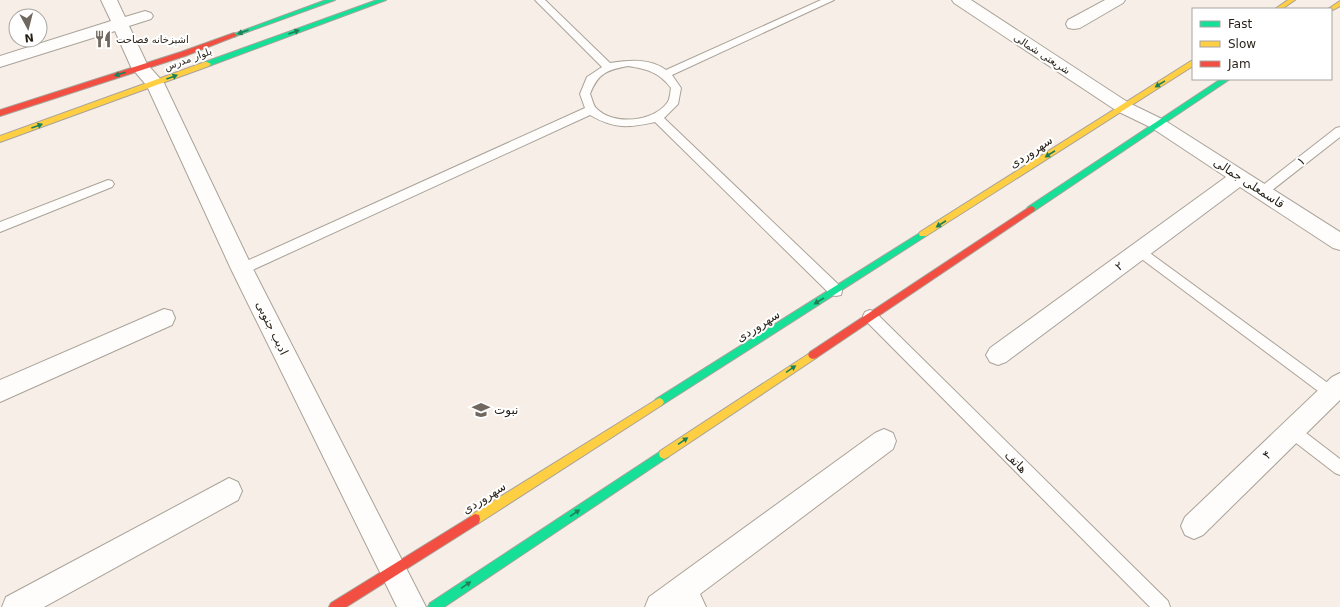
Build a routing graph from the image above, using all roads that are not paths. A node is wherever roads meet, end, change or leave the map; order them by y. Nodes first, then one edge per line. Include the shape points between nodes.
1 (109, 0) edge
2 (332, 0) edge
3 (383, 0) edge
4 (540, 0) edge
5 (829, 0) edge
6 (960, 0) edge
7 (1118, 0) edge
8 (1292, 0) edge
9 (1280, 8) edge
10 (144, 16) dead end
11 (1074, 24) dead end
12 (0, 62) edge
13 (1192, 64) edge
14 (608, 67) junction
15 (666, 74) junction
16 (147, 75) junction
17 (1224, 80) edge
18 (1124, 107) junction
19 (591, 110) junction
20 (0, 113) edge
21 (657, 118) junction
22 (1158, 124) junction
23 (1340, 131) edge
24 (0, 140) edge
25 (1240, 177) junction
26 (108, 184) dead end
27 (1262, 192) junction
28 (0, 227) edge
29 (1340, 242) edge
30 (1139, 251) junction
31 (242, 269) junction
32 (836, 291) junction
33 (870, 316) junction
34 (164, 318) dead end
35 (998, 355) dead end
36 (1336, 388) edge
37 (0, 391) edge
38 (1292, 431) junction
39 (884, 441) dead end
40 (1340, 468) edge
41 (229, 491) dead end
42 (1194, 526) dead end
43 (392, 570) junction
44 (686, 599) edge
45 (16, 607) edge
46 (335, 607) edge
47 (412, 607) edge
48 (434, 607) edge
49 (659, 607) edge
50 (1162, 607) edge

1 - 16 street, ادیب جنوبی
2 -> 16 street, بلوار مدرس
16 -> 3 street, بلوار مدرس
4 - 14 lane
5 - 15 lane
6 - 18 street, شریعتی شمالی
7 - 11 street
8 - 9 street
10 - 12 street
13 -> 18 street, سهروردی
14 - 15 lane via 628,63 649,65
14 - 19 lane via 591,79 585,94
15 - 21 lane via 676,88 673,104
16 -> 20 street, بلوار مدرس
24 -> 16 street, بلوار مدرس
16 - 31 street, ادیب جنوبی
17 - 22 street
18 - 22 street, شریعتی شمالی
18 -> 32 street, سهروردی
19 - 21 lane via 609,121 634,123
19 - 31 lane
21 - 32 lane
22 - 25 street, قاسمعلی جمالی
22 - 33 street
23 - 27 lane, ۱
25 - 27 street, قاسمعلی جمالی
25 - 30 street, ۲
26 - 28 lane
27 - 29 street, قاسمعلی جمالی
30 - 35 street, ۲
30 - 36 lane
31 - 43 street, ادیب جنوبی
32 -> 43 street, سهروردی
48 -> 33 street
33 - 50 lane, هاتف
34 - 37 street
36 - 38 street, ۴
38 - 40 lane
38 - 42 street, ۴
39 - 44 street
41 - 45 street
43 - 46 street, سهروردی
43 - 47 street, ادیب جنوبی
44 - 49 street

